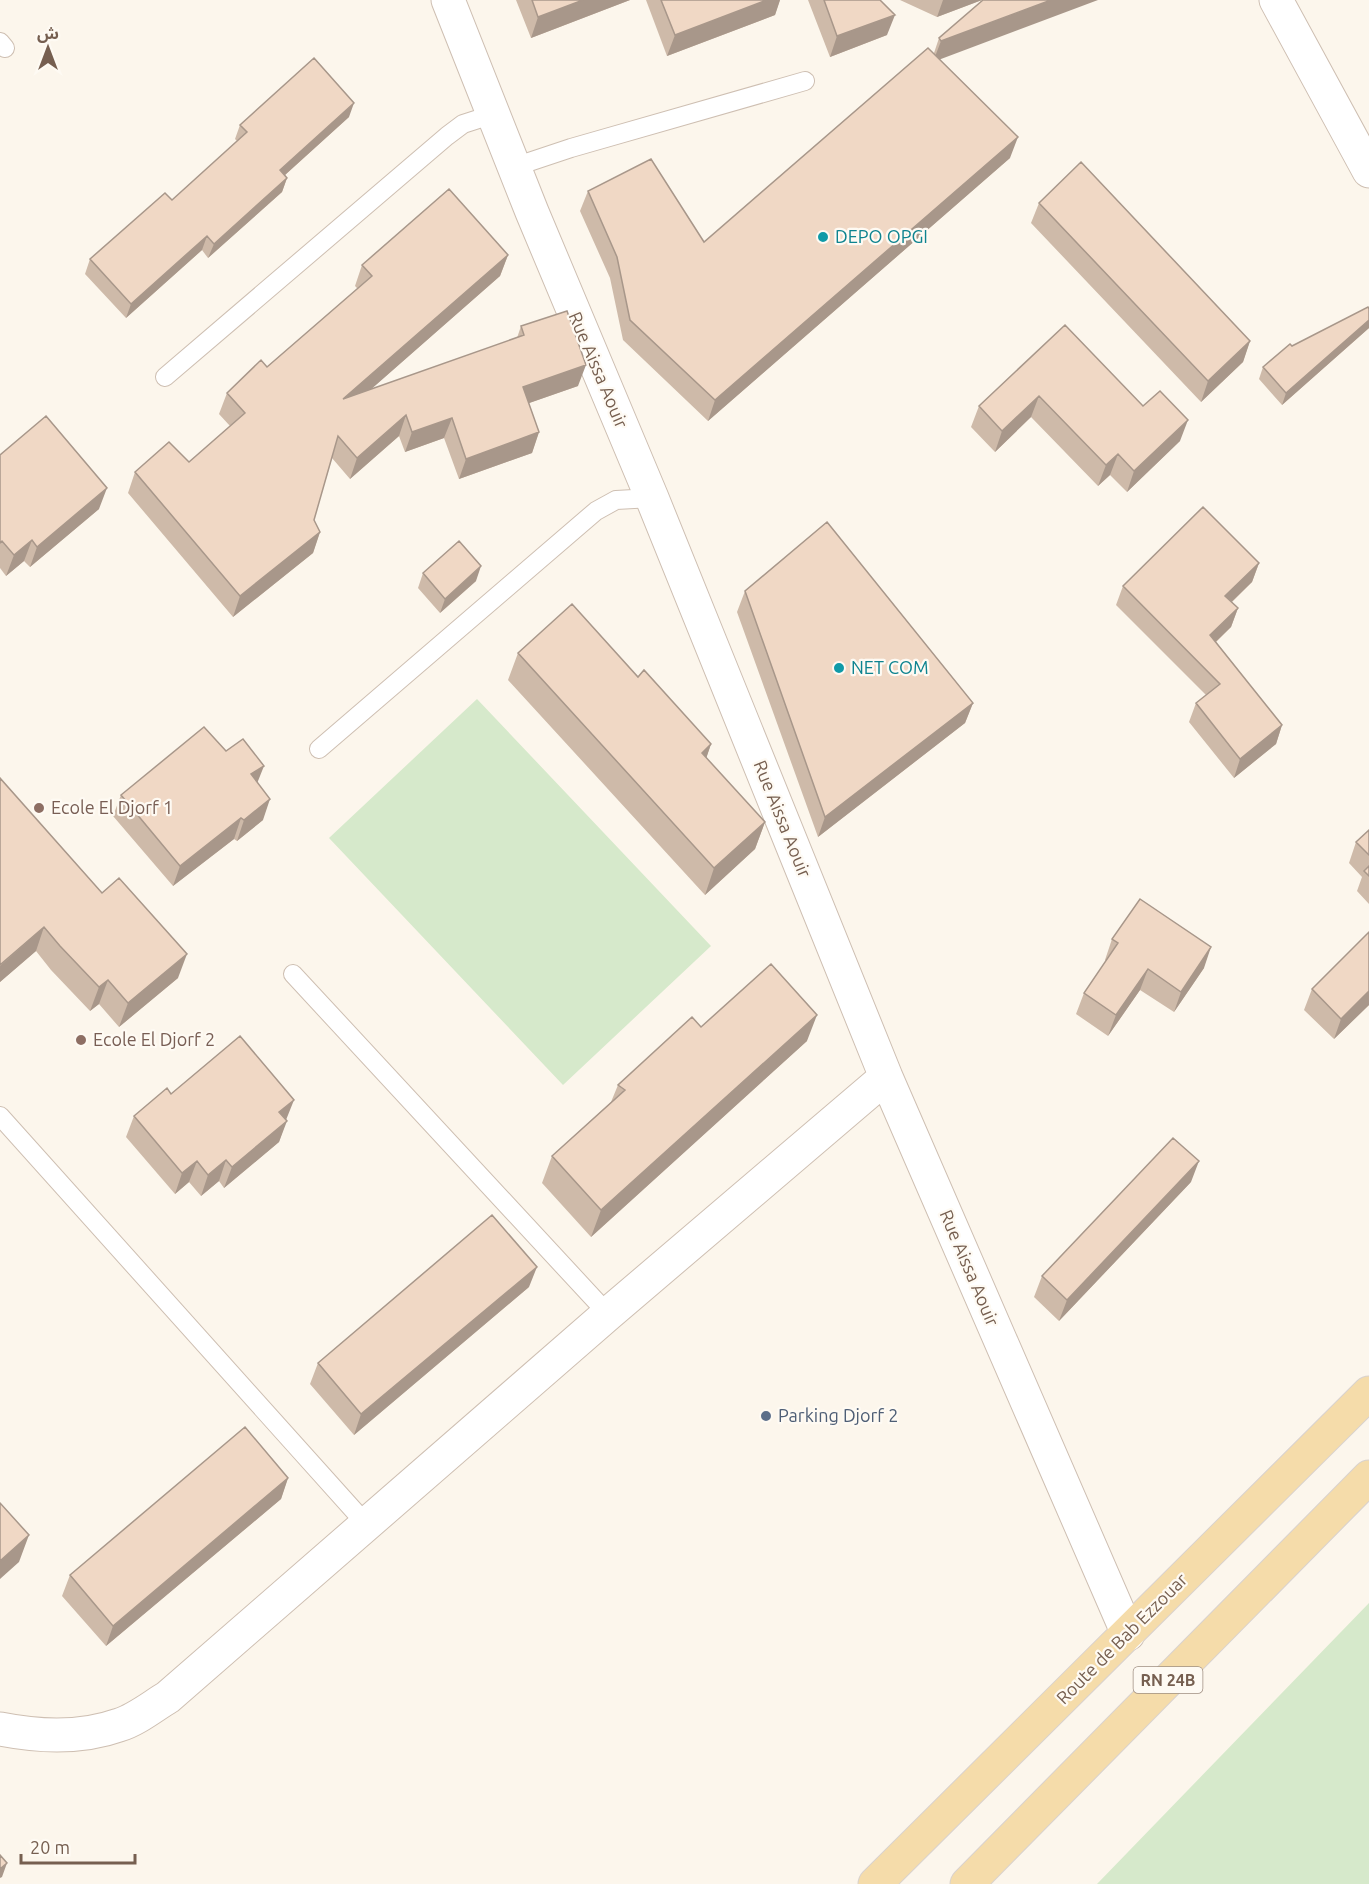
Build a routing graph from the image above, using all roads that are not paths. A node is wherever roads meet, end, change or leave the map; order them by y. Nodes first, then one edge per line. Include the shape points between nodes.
1 (448, 0) edge
2 (1276, 0) edge
3 (805, 81) dead end
4 (494, 114) junction
5 (514, 167) junction
6 (1369, 171) edge
7 (165, 377) dead end
8 (652, 498) junction
9 (319, 749) dead end
10 (293, 974) dead end
11 (886, 1077) junction
12 (0, 1116) edge
13 (608, 1314) junction
14 (1369, 1393) edge
15 (1369, 1477) edge
16 (366, 1524) junction
17 (1128, 1634) junction
18 (0, 1729) edge
19 (875, 1884) edge
20 (967, 1884) edge

1 - 4 street, Rue Aissa Aouir
2 - 6 street
3 - 5 lane
4 - 5 street, Rue Aissa Aouir
4 - 7 lane via 463,124 447,136
5 - 8 street, Rue Aissa Aouir
8 - 9 lane via 616,500 596,511
8 - 11 street, Rue Aissa Aouir
10 - 13 lane
11 - 13 street
11 - 17 street, Rue Aissa Aouir
12 - 16 lane
13 - 16 street
14 - 17 main road, Route de Bab Ezzouar
15 - 20 main road, RN 24B
16 - 18 street via 168,1697 121,1725 73,1736 27,1735
17 - 19 main road, Route de Bab Ezzouar

